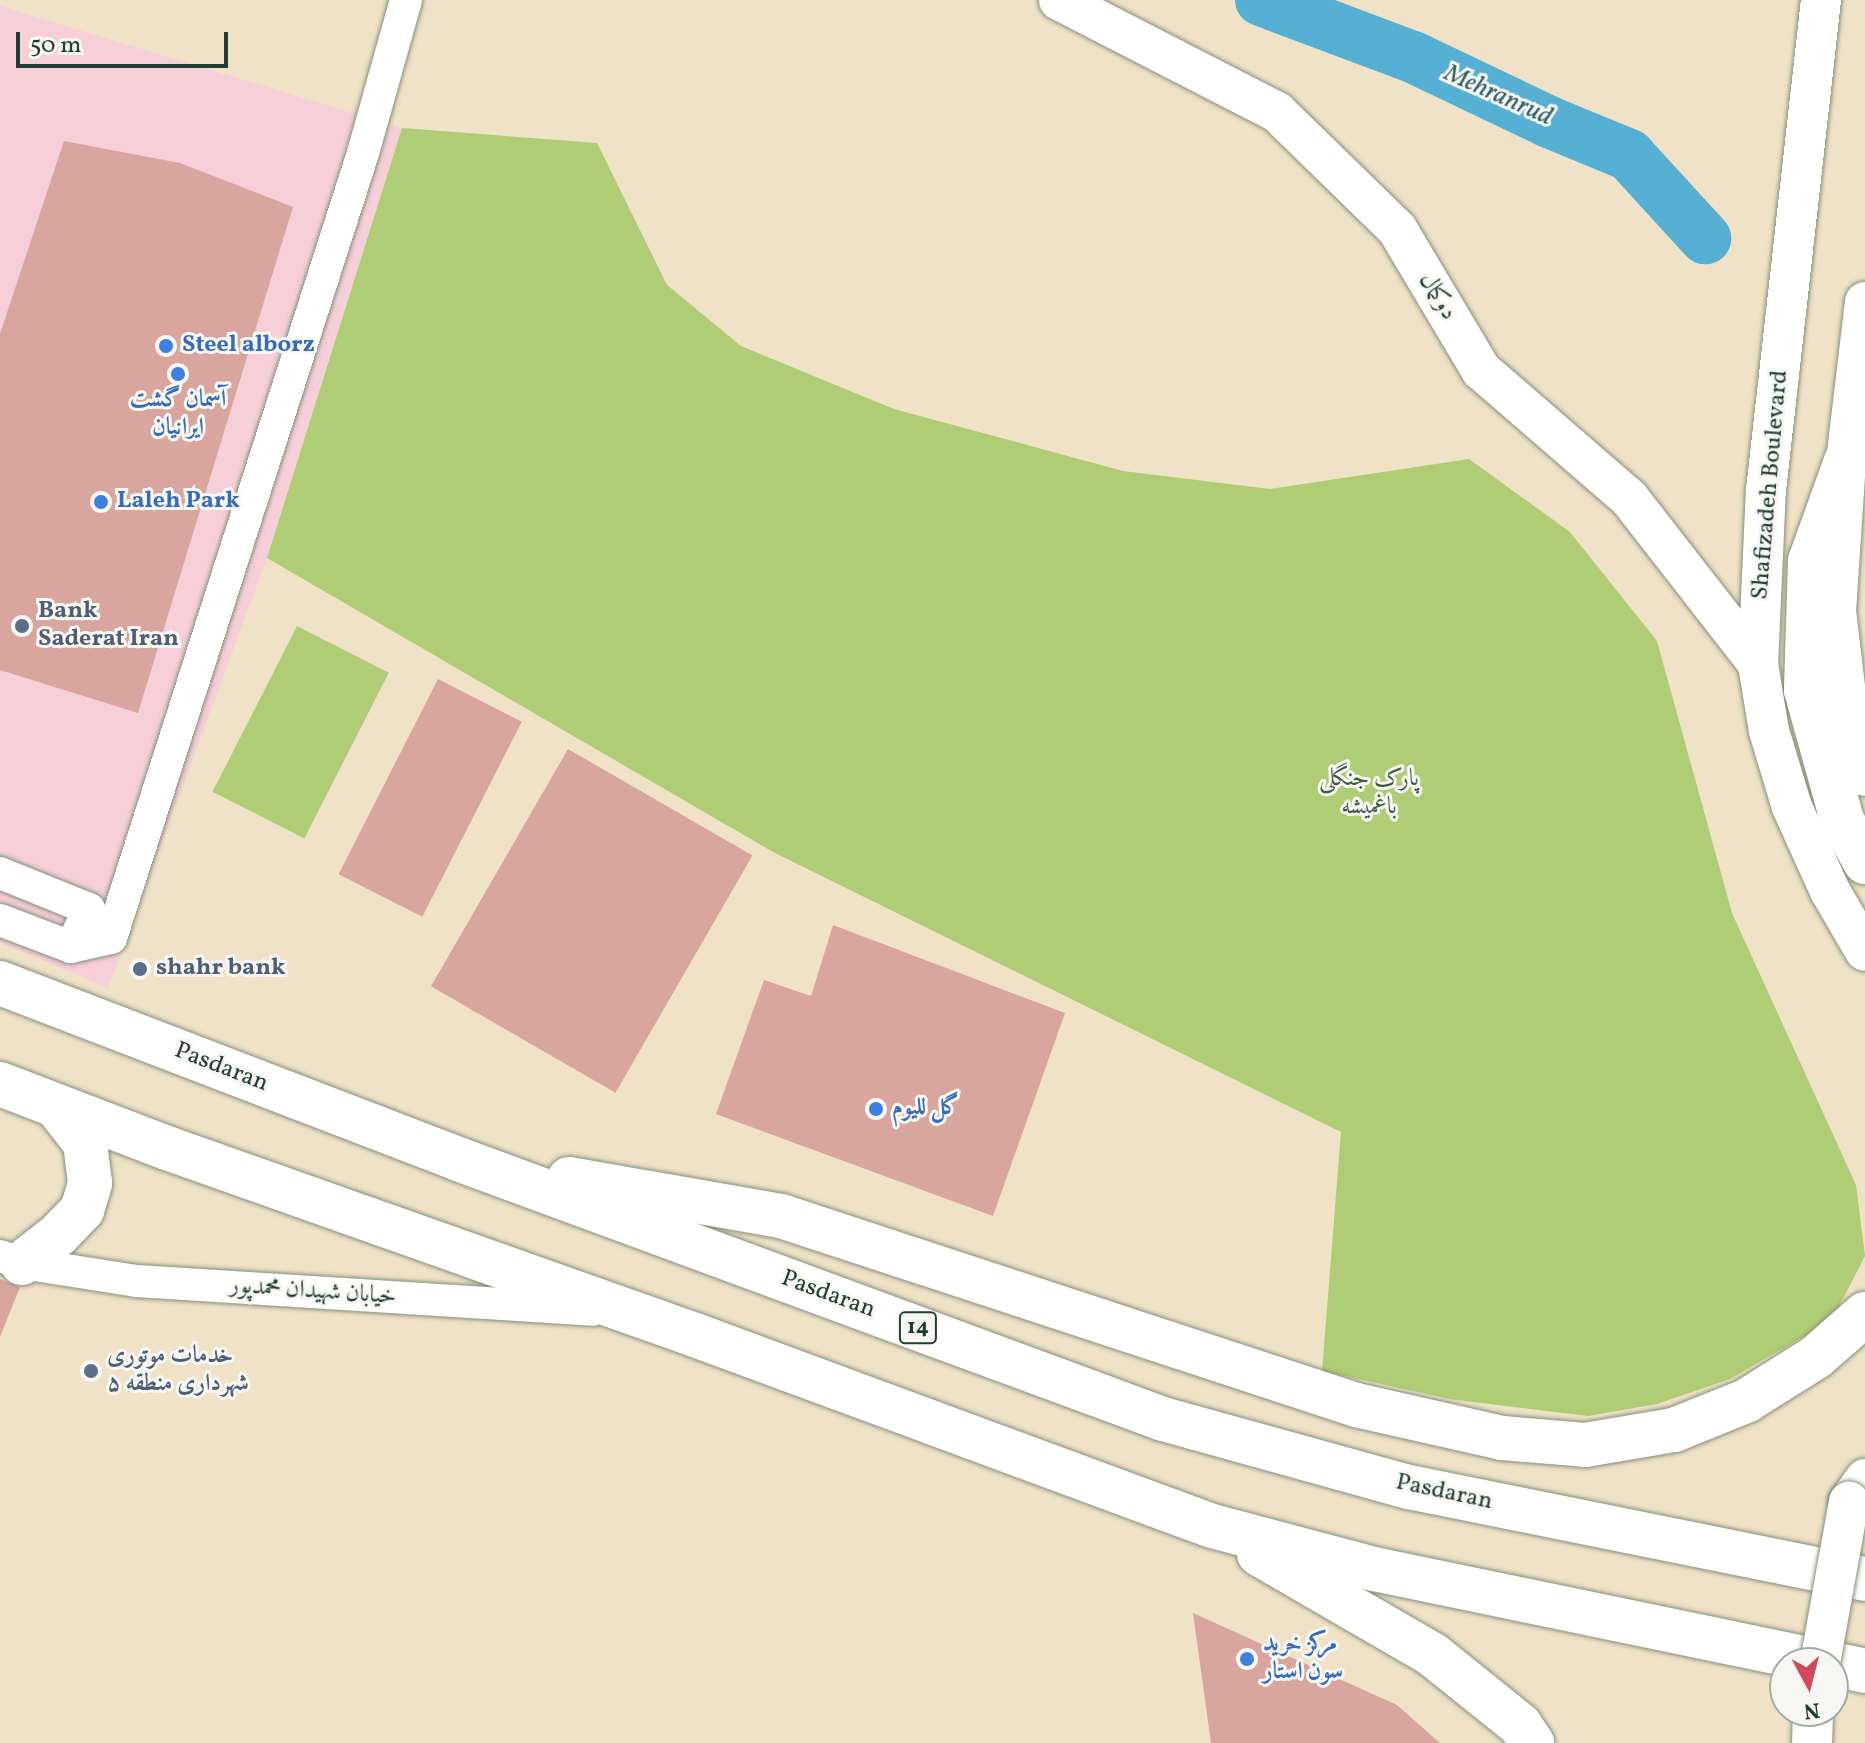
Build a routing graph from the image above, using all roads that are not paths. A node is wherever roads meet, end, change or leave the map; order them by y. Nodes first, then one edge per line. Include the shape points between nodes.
1 (406, 0) edge
2 (1059, 0) edge
3 (1821, 0) edge
4 (1865, 302) edge
5 (1846, 461) junction
6 (1758, 664) junction
7 (1865, 776) edge
8 (1865, 862) edge
9 (0, 873) edge
10 (0, 920) edge
11 (71, 947) junction
12 (1865, 951) edge
13 (0, 983) edge
14 (0, 1084) edge
15 (56, 1106) junction
16 (458, 1159) junction
17 (11, 1260) edge
18 (629, 1312) junction
19 (1865, 1314) edge
20 (1857, 1490) edge
21 (1212, 1526) junction
22 (1861, 1577) edge
23 (1823, 1647) edge
24 (1769, 1651) edge
25 (1532, 1743) edge

1 - 11 street via 363,153 111,938
2 - 6 main road, دوکمال via 1277,112 1397,229 1481,370 1629,498
3 - 6 main road, Shafizadeh Boulevard via 1766,488
4 - 5 main road
5 - 7 main road via 1836,611 1848,712
5 - 8 highway via 1810,561 1806,690 1842,820
6 - 12 main road, Shafizadeh Boulevard via 1769,731 1792,807 1830,891
9 - 11 street via 89,909
10 - 11 street
13 - 16 highway, Pasdaran / 14
14 - 15 highway
15 - 17 highway via 85,1143 90,1183 82,1210 58,1235
15 - 18 highway
16 - 19 highway via 781,1216 1356,1405 1502,1438 1585,1445 1674,1430 1746,1401 1816,1357
16 - 22 highway, Pasdaran / 14 via 1163,1419 1409,1487
17 - 18 street, خیابان شهیدان محمدپور via 137,1281
18 - 21 highway
20 - 23 main road, bridge
21 - 24 highway via 1374,1569
21 - 25 highway via 1433,1655 1520,1725

